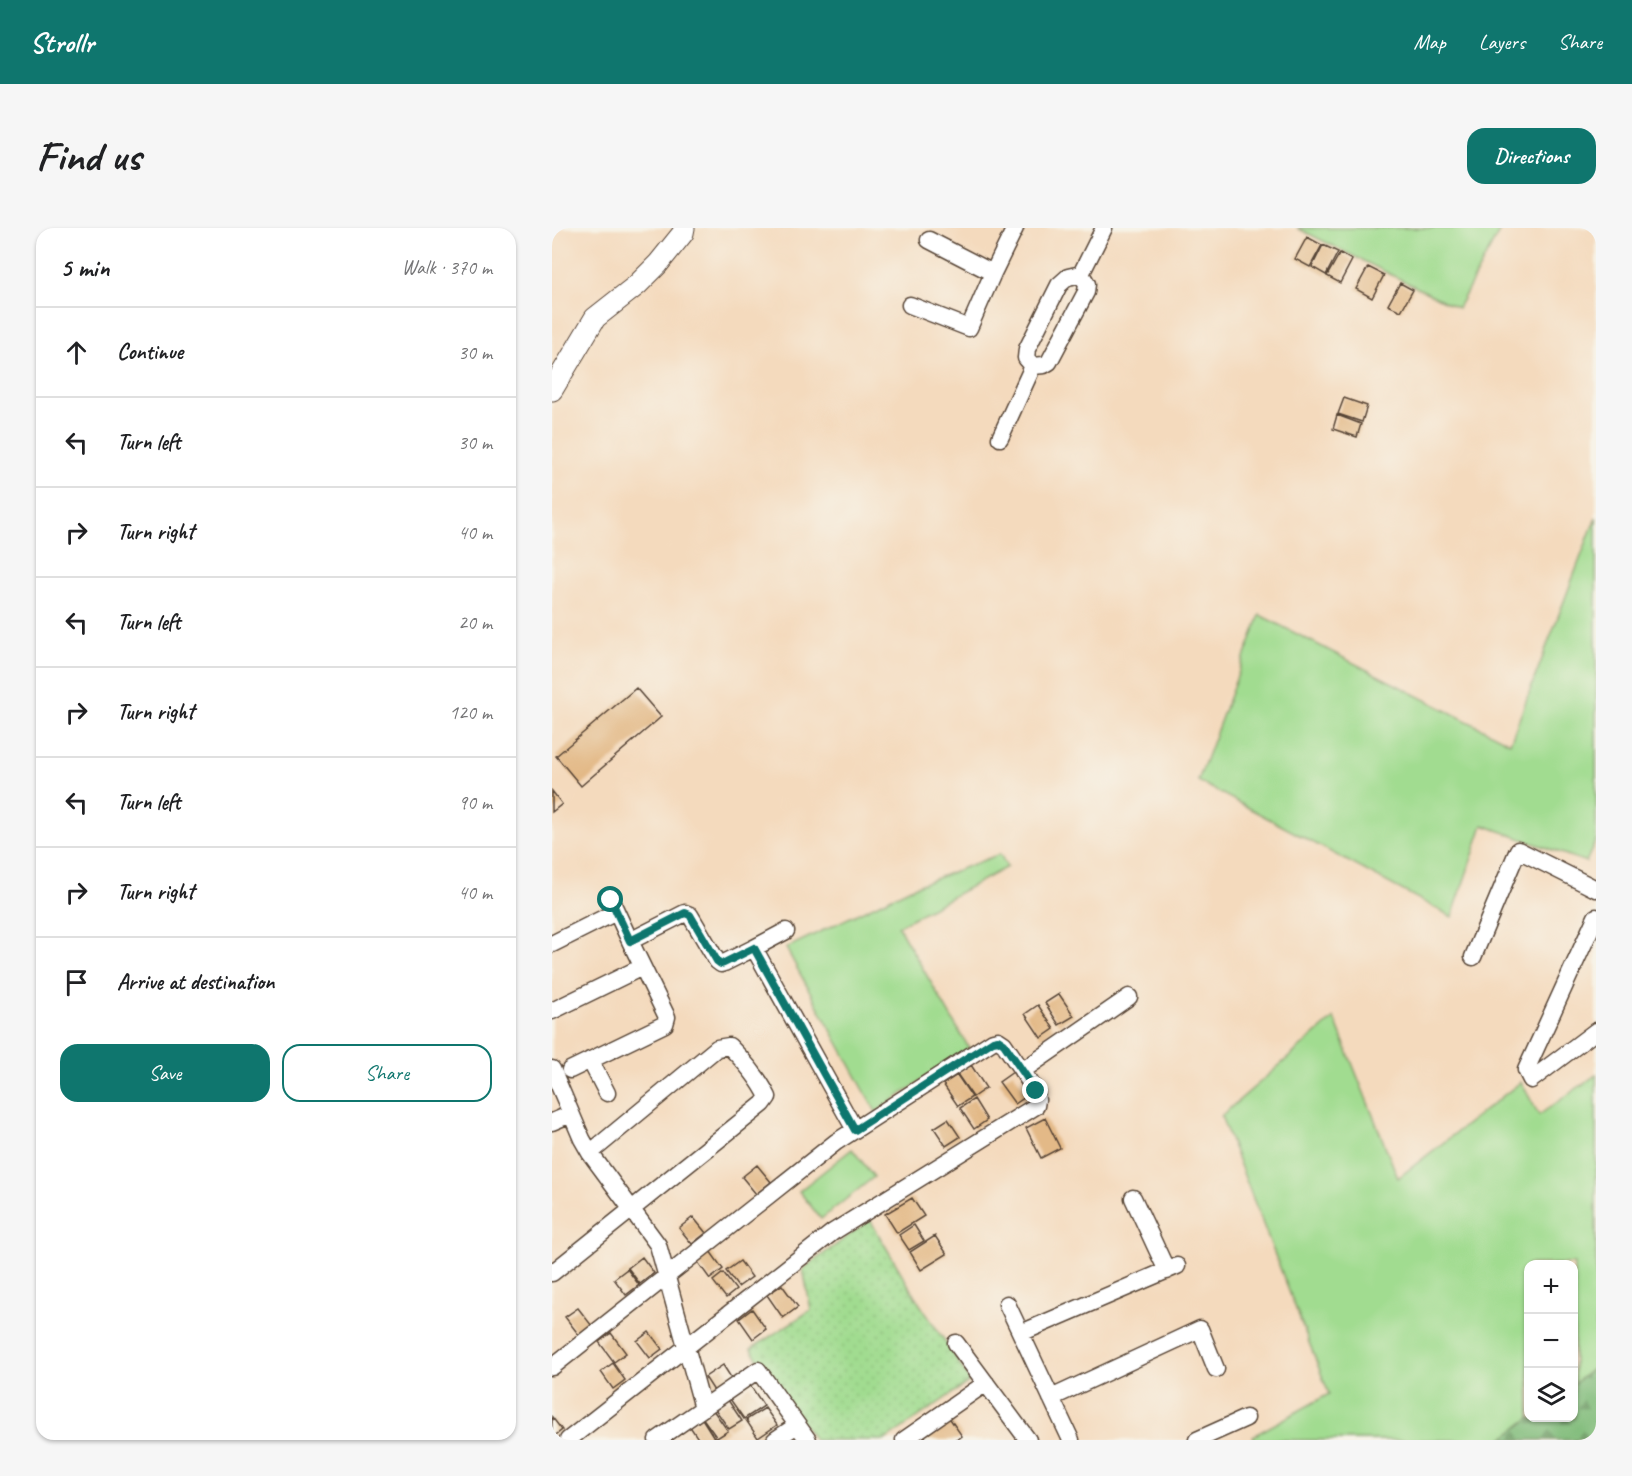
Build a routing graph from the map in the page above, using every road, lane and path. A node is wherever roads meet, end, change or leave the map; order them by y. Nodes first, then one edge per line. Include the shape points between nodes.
1 (684, 228) edge
2 (1015, 228) edge
3 (1104, 228) edge
4 (929, 240) dead end
5 (993, 273) junction
6 (1081, 274) junction
7 (910, 305) dead end
8 (1033, 366) junction
9 (552, 390) edge
10 (1000, 438) dead end
11 (1596, 889) edge
12 (1596, 917) edge
13 (786, 931) dead end
14 (630, 941) junction
15 (552, 944) edge
16 (754, 948) junction
17 (1473, 957) dead end
18 (642, 967) junction
19 (1129, 997) dead end
20 (552, 1011) edge
21 (1596, 1031) edge
22 (590, 1060) junction
23 (552, 1069) edge
24 (570, 1070) dead end
25 (1022, 1071) junction
26 (607, 1093) dead end
27 (571, 1114) junction
28 (552, 1122) edge
29 (855, 1130) junction
30 (590, 1153) junction
31 (1133, 1198) dead end
32 (632, 1210) junction
33 (552, 1273) edge
34 (666, 1276) junction
35 (1007, 1304) dead end
36 (1021, 1333) junction
37 (956, 1343) dead end
38 (686, 1347) junction
39 (552, 1367) edge
40 (1216, 1369) dead end
41 (986, 1383) junction
42 (1051, 1398) junction
43 (703, 1408) junction
44 (1246, 1418) dead end
45 (797, 1425) junction
46 (568, 1440) edge
47 (657, 1440) edge
48 (776, 1440) edge
49 (808, 1440) edge
50 (904, 1440) edge
51 (1027, 1440) edge
52 (1071, 1440) edge
53 (1197, 1440) edge

1 - 9 main road via 658,264 595,318
2 - 5 street
3 - 6 street
4 - 5 street
5 - 7 street via 969,328
6 - 8 street via 1087,284 1086,292 1055,352 1049,362
6 - 8 street via 1068,277 1059,285 1027,350 1026,357
8 - 10 street
11 - 17 street via 1518,850
12 - 21 street via 1526,1070 1531,1080
13 - 16 street
14 - 15 street via 614,906
14 - 16 street via 685,913 721,964
14 - 18 street
16 - 29 street
18 - 20 street
18 - 22 street via 667,1021
19 - 25 street
22 - 24 street
22 - 26 street
23 - 27 street
25 - 29 street via 1004,1044 993,1041
25 - 38 street via 1036,1091 1036,1106 833,1232
27 - 28 street
27 - 30 street
29 - 34 street
30 - 32 street
30 - 32 street via 717,1048 729,1046 764,1088 768,1097 763,1104
31 - 36 street via 1172,1269
32 - 33 street
32 - 34 street via 658,1245
34 - 38 street
34 - 39 street
35 - 36 street
36 - 42 street
37 - 41 street
38 - 43 street
38 - 46 street
40 - 42 street via 1200,1329
41 - 50 street
41 - 51 street
42 - 52 street
43 - 45 street via 758,1370
43 - 47 street
44 - 53 street
45 - 48 street
45 - 49 street

